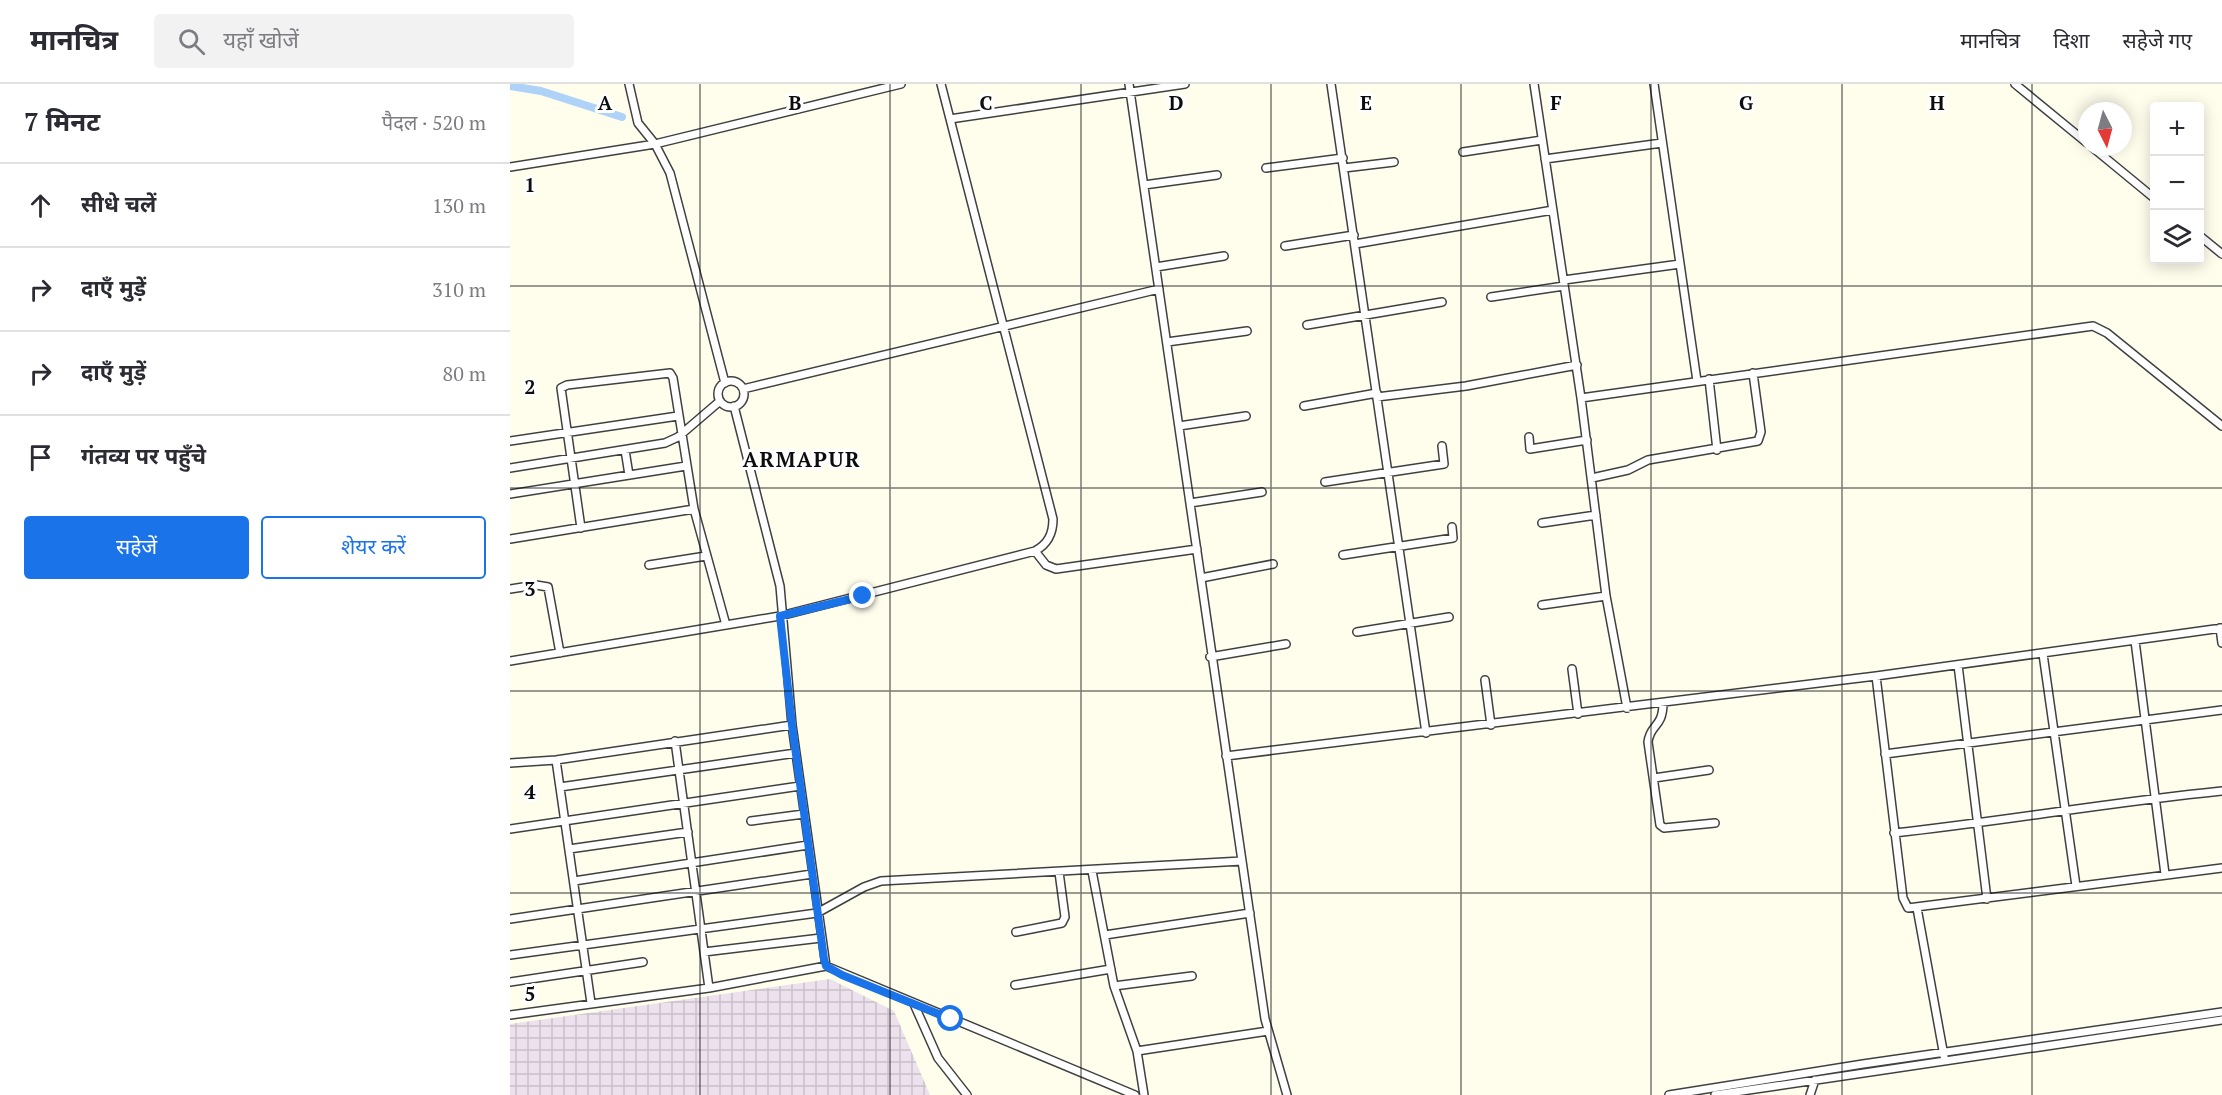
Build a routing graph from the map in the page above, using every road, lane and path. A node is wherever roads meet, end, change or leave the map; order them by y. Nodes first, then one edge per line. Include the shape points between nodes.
1 (628, 84) edge
2 (901, 84) edge
3 (941, 84) edge
4 (1185, 84) edge
5 (1331, 84) edge
6 (1534, 84) edge
7 (1654, 84) edge
8 (2015, 84) edge
9 (1129, 88) edge
10 (950, 119) junction
11 (2078, 136) edge
12 (1542, 140) junction
13 (1662, 143) junction
14 (655, 144) junction
15 (1463, 152) dead end
16 (2103, 156) edge
17 (1343, 158) junction
18 (1545, 159) junction
19 (1394, 162) dead end
20 (510, 167) edge
21 (1266, 168) dead end
22 (1344, 168) junction
23 (1216, 175) dead end
24 (1144, 185) junction
25 (2150, 195) edge
26 (1553, 210) junction
27 (1354, 235) junction
28 (2204, 240) edge
29 (1355, 244) junction
30 (1285, 246) dead end
31 (2222, 254) edge
32 (1224, 256) dead end
33 (1680, 264) junction
34 (1156, 267) junction
35 (1564, 283) junction
36 (1159, 289) junction
37 (1491, 297) dead end
38 (1442, 302) dead end
39 (1365, 313) junction
40 (1307, 325) dead end
41 (1005, 326) junction
42 (1247, 331) dead end
43 (1167, 342) junction
44 (1576, 365) junction
45 (1753, 373) junction
46 (1709, 379) junction
47 (1697, 381) junction
48 (725, 382) junction
49 (743, 389) junction
50 (1377, 395) junction
51 (1581, 398) junction
52 (720, 401) junction
53 (1304, 405) dead end
54 (734, 406) junction
55 (678, 416) junction
56 (1246, 416) dead end
57 (1179, 426) junction
58 (2222, 426) edge
59 (567, 432) junction
60 (681, 435) junction
61 (1528, 437) dead end
62 (1587, 440) junction
63 (510, 441) edge
64 (1442, 446) dead end
65 (625, 450) junction
66 (1717, 450) junction
67 (572, 458) junction
68 (686, 466) junction
69 (510, 468) edge
70 (1388, 473) junction
71 (629, 475) junction
72 (1592, 478) junction
73 (1325, 482) dead end
74 (575, 484) junction
75 (1262, 492) dead end
76 (510, 494) edge
77 (1190, 503) junction
78 (694, 509) junction
79 (1596, 515) junction
80 (1542, 523) dead end
81 (1452, 527) dead end
82 (581, 528) junction
83 (510, 539) edge
84 (1399, 546) junction
85 (1197, 549) junction
86 (1035, 551) junction
87 (1343, 555) dead end
88 (706, 556) junction
89 (1273, 564) dead end
90 (649, 565) dead end
91 (1201, 578) junction
92 (510, 589) edge
93 (1606, 596) junction
94 (1542, 605) dead end
95 (780, 616) junction
96 (1449, 617) dead end
97 (1410, 623) junction
98 (726, 625) junction
99 (2221, 628) edge
100 (1357, 632) dead end
101 (2135, 641) junction
102 (2222, 643) edge
103 (1286, 644) dead end
104 (560, 653) junction
105 (2043, 654) junction
106 (1210, 657) junction
107 (510, 661) edge
108 (1958, 665) junction
109 (1572, 669) dead end
110 (1876, 676) junction
111 (1485, 680) dead end
112 (1663, 703) junction
113 (1627, 708) junction
114 (2222, 710) edge
115 (1578, 714) junction
116 (2146, 721) junction
117 (792, 725) junction
118 (1491, 725) junction
119 (2056, 732) junction
120 (1426, 733) junction
121 (675, 741) junction
122 (1968, 745) junction
123 (796, 753) junction
124 (1886, 754) junction
125 (1226, 756) junction
126 (556, 760) junction
127 (510, 763) edge
128 (679, 770) junction
129 (1709, 770) dead end
130 (1654, 778) junction
131 (800, 786) junction
132 (560, 787) junction
133 (2222, 791) edge
134 (2156, 798) junction
135 (684, 804) junction
136 (2067, 809) junction
137 (804, 814) junction
138 (565, 820) junction
139 (751, 821) dead end
140 (1715, 823) dead end
141 (1978, 824) junction
142 (510, 829) edge
143 (688, 832) junction
144 (1894, 833) junction
145 (808, 845) junction
146 (569, 849) junction
147 (1242, 861) junction
148 (692, 862) junction
149 (2222, 868) edge
150 (1092, 871) junction
151 (1059, 872) junction
152 (812, 874) junction
153 (2165, 874) junction
154 (574, 881) junction
155 (2076, 886) junction
156 (696, 891) junction
157 (1987, 899) junction
158 (1917, 908) junction
159 (578, 909) junction
160 (817, 913) junction
161 (1250, 913) junction
162 (510, 919) edge
163 (701, 929) junction
164 (1016, 932) dead end
165 (1105, 935) junction
166 (821, 938) junction
167 (583, 945) junction
168 (704, 952) junction
169 (510, 955) edge
170 (643, 962) dead end
171 (826, 966) junction
172 (1111, 969) junction
173 (587, 971) junction
174 (1192, 976) dead end
175 (510, 982) edge
176 (1015, 985) dead end
177 (1114, 986) junction
178 (709, 988) junction
179 (591, 1003) junction
180 (914, 1004) junction
181 (2222, 1012) edge
182 (510, 1015) edge
183 (2222, 1020) edge
184 (1268, 1031) junction
185 (1137, 1051) junction
186 (1943, 1052) junction
187 (1945, 1061) junction
188 (1815, 1080) junction
189 (966, 1095) edge
190 (1135, 1095) edge
191 (1144, 1095) edge
192 (1287, 1095) edge
193 (1669, 1095) edge
194 (1715, 1095) edge
195 (1810, 1095) edge

1 - 14 street via 638,123
2 - 14 street
3 - 10 street
4 - 9 street
5 - 17 street
6 - 12 street
7 - 13 street
8 - 11 street
9 - 10 street
9 - 24 street
10 - 41 street
12 - 15 street
12 - 18 street
13 - 18 street
13 - 33 street
14 - 20 street
14 - 48 street via 670,173
16 - 25 street
17 - 21 street
17 - 22 street
18 - 26 street
19 - 22 street
22 - 27 street
23 - 24 street
24 - 34 street
26 - 29 street
26 - 35 street
27 - 29 street
27 - 30 street
28 - 31 street
29 - 39 street
32 - 34 street
33 - 35 street
33 - 47 street
34 - 36 street
35 - 37 street
35 - 44 street
36 - 41 street
36 - 43 street
38 - 39 street
39 - 40 street
39 - 50 street
41 - 49 street
41 - 86 street via 1053,519 1046,544
42 - 43 street
43 - 57 street
44 - 50 street via 1466,386
44 - 51 street
45 - 46 street
45 - 58 street via 2093,326 2107,333
45 - 66 street via 1761,437 1755,443
46 - 47 street
46 - 66 street
47 - 51 street
48 - 49 street via 733,381
48 - 52 street via 718,393
49 - 54 street via 742,401
50 - 53 street
50 - 70 street
51 - 62 street
52 - 54 street
52 - 60 street
54 - 95 street via 780,586
55 - 59 street
55 - 59 street via 673,378 666,372 567,385 561,388
55 - 60 street
56 - 57 street
57 - 77 street
59 - 63 street
59 - 67 street
60 - 65 street via 665,444
60 - 68 street
61 - 62 street via 1530,448
62 - 72 street
64 - 70 street via 1444,464
65 - 67 street
65 - 71 street
66 - 72 street via 1648,460 1628,470
67 - 69 street
67 - 74 street
68 - 71 street
68 - 78 street
70 - 73 street
70 - 84 street
71 - 74 street
72 - 79 street
74 - 76 street
74 - 82 street
75 - 77 street
77 - 85 street
78 - 82 street
78 - 88 street
79 - 80 street
79 - 93 street
81 - 84 street via 1454,538
82 - 83 street
84 - 87 street
84 - 97 street
85 - 86 street via 1056,569 1046,565
85 - 91 street
86 - 95 street
88 - 90 street
88 - 98 street
89 - 91 street
91 - 106 street
92 - 104 street via 548,587
93 - 94 street
93 - 113 street
95 - 98 street
95 - 117 street
96 - 97 street
97 - 100 street
97 - 120 street
98 - 104 street
99 - 101 street
99 - 102 street
101 - 105 street
101 - 116 street
103 - 106 street
104 - 107 street
105 - 108 street
105 - 119 street
106 - 125 street
108 - 110 street
108 - 122 street
109 - 115 street
110 - 112 street
110 - 124 street
111 - 118 street
112 - 113 street
112 - 130 street via 1662,720 1648,737
113 - 115 street
114 - 116 street
115 - 118 street
116 - 119 street
116 - 134 street
117 - 121 street
117 - 123 street
118 - 120 street
119 - 122 street
119 - 136 street
120 - 125 street
121 - 126 street
121 - 128 street
122 - 124 street
122 - 141 street
123 - 128 street
123 - 131 street
124 - 144 street
125 - 147 street
126 - 127 street
126 - 132 street
128 - 132 street
128 - 135 street
129 - 130 street
130 - 140 street via 1662,827
131 - 135 street
131 - 137 street
132 - 138 street
133 - 134 street
134 - 136 street
134 - 153 street
135 - 138 street
135 - 143 street
136 - 141 street
136 - 155 street
137 - 139 street
137 - 145 street
138 - 142 street
138 - 146 street
141 - 144 street
141 - 157 street
143 - 146 street
143 - 148 street
144 - 158 street via 1904,904
145 - 148 street
145 - 152 street
146 - 154 street
147 - 150 street
147 - 161 street
148 - 154 street
148 - 156 street
149 - 153 street
150 - 151 street
150 - 165 street
151 - 160 street via 881,881 864,886
151 - 164 street via 1065,917 1062,923
152 - 156 street
152 - 160 street
153 - 155 street
154 - 159 street
155 - 157 street
156 - 159 street
156 - 163 street
157 - 158 street
158 - 186 street
159 - 162 street
159 - 167 street
160 - 163 street
160 - 166 street
161 - 165 street
161 - 184 street
163 - 167 street
163 - 168 street
165 - 172 street
166 - 168 street
166 - 171 street
167 - 169 street
167 - 173 street
168 - 178 street
170 - 173 street
171 - 178 street
171 - 180 street
172 - 176 street
172 - 177 street
173 - 175 street
173 - 179 street
174 - 177 street
177 - 185 street
178 - 179 street
179 - 182 street
180 - 189 street via 938,1058
180 - 190 street
181 - 186 street
183 - 187 street
184 - 185 street
184 - 192 street
185 - 191 street
186 - 187 street
186 - 193 street
187 - 188 street
188 - 194 street
188 - 195 street

